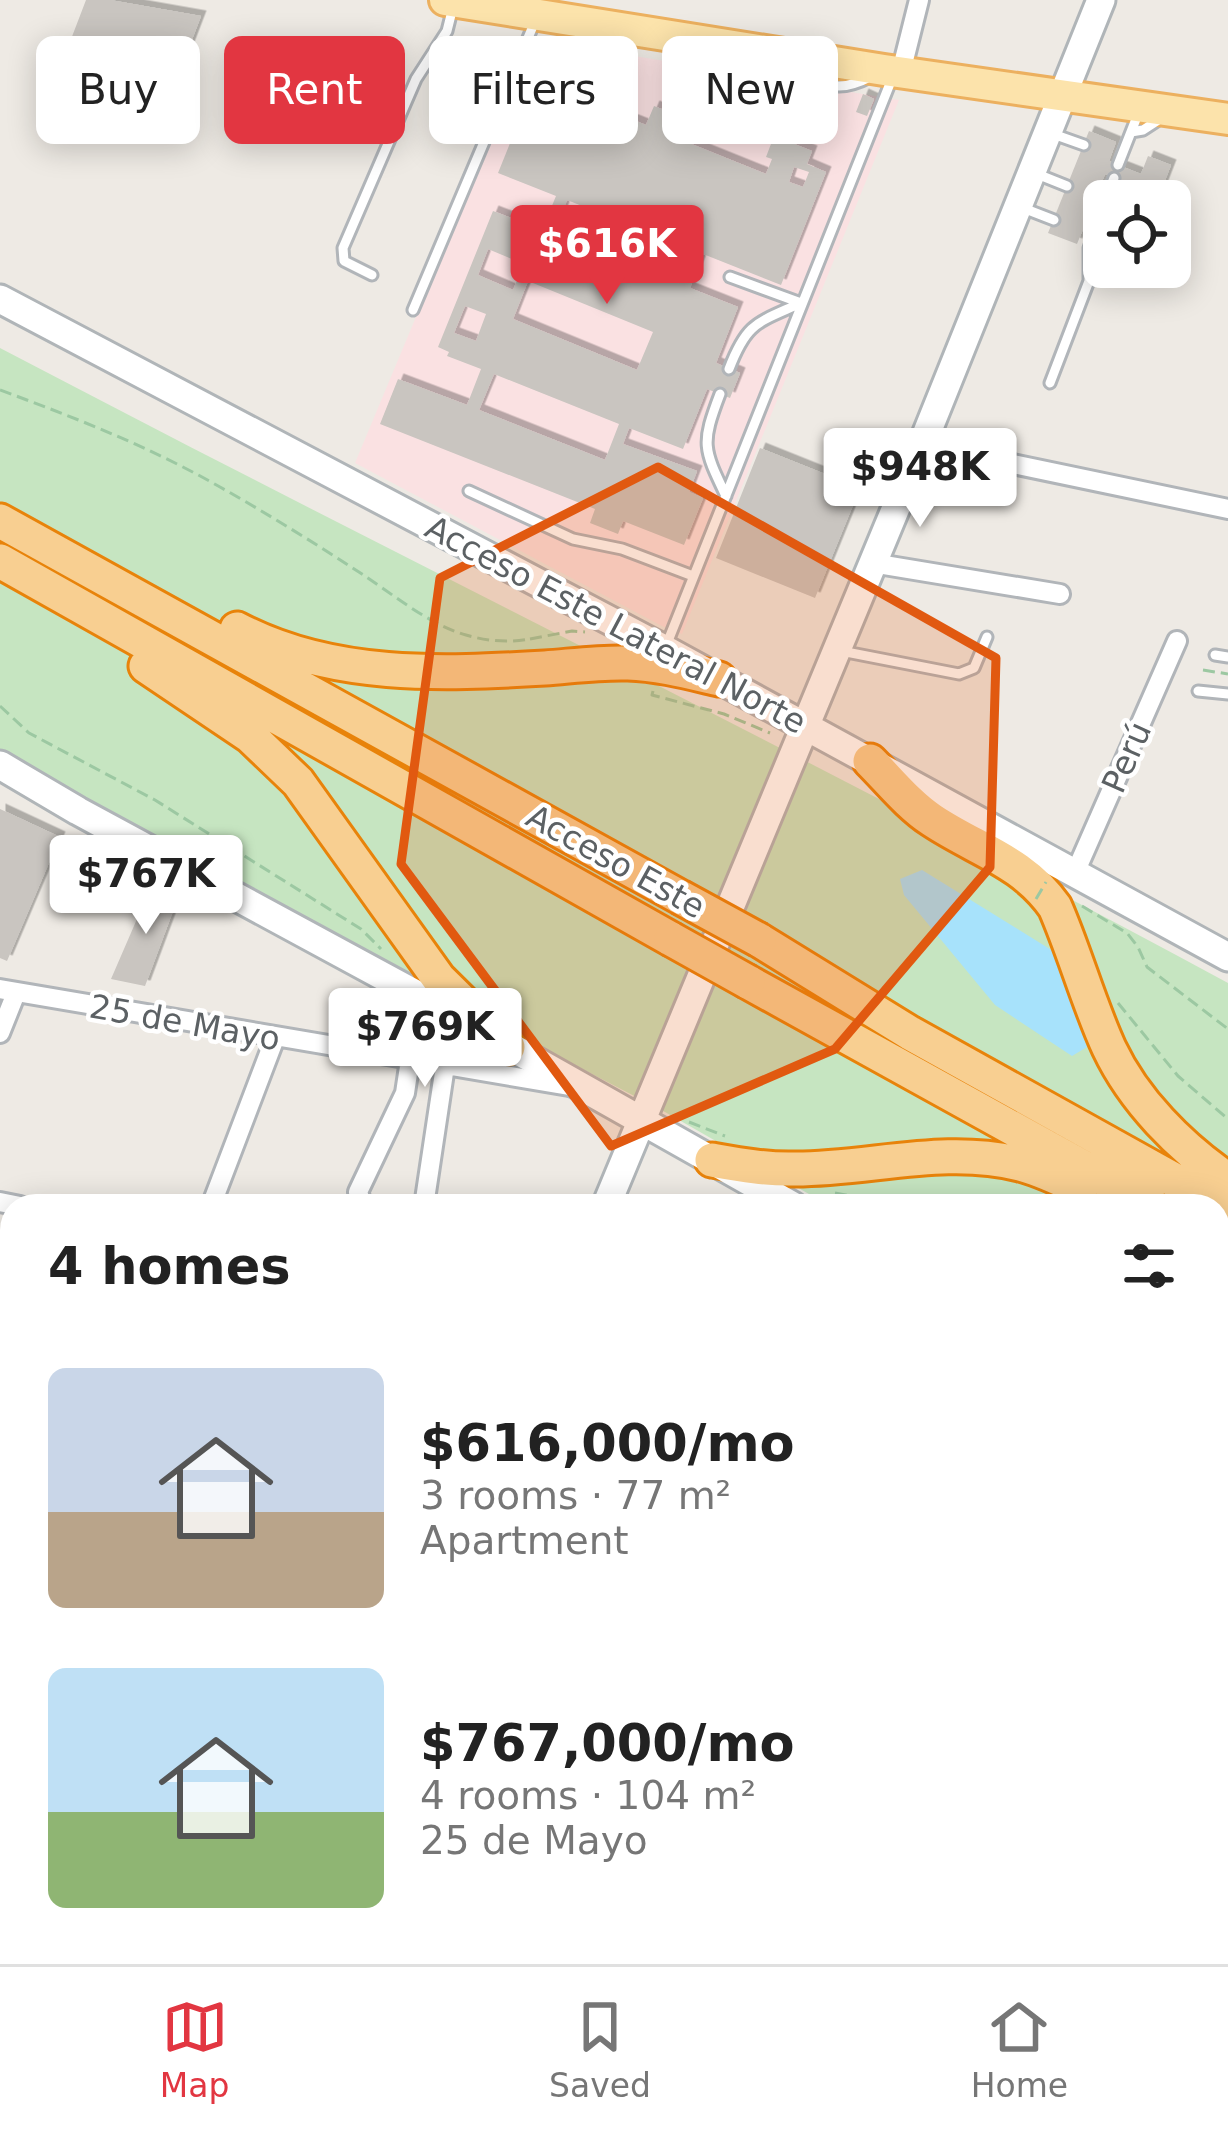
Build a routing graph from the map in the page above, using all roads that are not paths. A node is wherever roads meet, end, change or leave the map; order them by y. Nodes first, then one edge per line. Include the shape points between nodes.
1 (445, 0) edge
2 (920, 0) edge
3 (1101, 0) edge
4 (454, 2) edge
5 (538, 14) junction
6 (893, 71) junction
7 (1062, 96) junction
8 (1147, 117) junction
9 (1228, 119) edge
10 (1048, 132) junction
11 (1084, 145) dead end
12 (1117, 160) dead end
13 (1032, 172) junction
14 (1067, 186) dead end
15 (1018, 206) junction
16 (1054, 220) dead end
17 (372, 275) dead end
18 (730, 277) dead end
19 (1086, 288) edge
20 (0, 299) edge
21 (801, 303) junction
22 (413, 310) dead end
23 (729, 369) dead end
24 (1050, 383) dead end
25 (720, 394) dead end
26 (922, 446) junction
27 (469, 491) dead end
28 (726, 496) junction
29 (1228, 509) edge
30 (0, 512) edge
31 (0, 521) edge
32 (872, 563) junction
33 (0, 565) edge
34 (693, 576) junction
35 (1060, 594) dead end
36 (987, 637) dead end
37 (1177, 641) dead end
38 (836, 650) junction
39 (1215, 655) dead end
40 (1228, 657) edge
41 (660, 658) junction
42 (719, 679) joint
43 (1198, 691) dead end
44 (1228, 694) edge
45 (791, 730) junction
46 (870, 761) junction
47 (0, 765) edge
48 (1066, 881) junction
49 (1228, 957) edge
50 (8, 991) edge
51 (0, 1034) edge
52 (275, 1038) junction
53 (508, 1047) junction
54 (410, 1060) junction
55 (445, 1066) junction
56 (583, 1088) junction
57 (642, 1119) junction
58 (712, 1160) junction
59 (1228, 1180) edge
60 (216, 1194) edge
61 (359, 1194) edge
62 (426, 1194) edge
63 (611, 1194) edge
64 (772, 1194) edge
65 (1091, 1194) edge
66 (1131, 1194) edge
67 (1199, 1194) edge

1 - 4 main road
2 - 6 street
3 - 7 street
4 - 5 main road
4 - 17 lane via 343,248 344,262
5 - 6 main road
5 - 22 lane
6 - 7 main road
6 - 21 lane
7 - 8 main road
7 - 10 street
8 - 9 main road
8 - 12 lane
10 - 11 lane
10 - 13 street
13 - 14 lane
13 - 15 street
15 - 16 lane
15 - 26 street
18 - 21 lane
19 - 24 lane
20 - 41 street, Acceso Este Lateral Norte
21 - 23 lane via 749,328
21 - 28 lane
25 - 28 lane via 706,455
26 - 29 street
26 - 32 street
27 - 34 lane via 573,538
28 - 34 lane
30 - 41 highway via 262,642 311,658 435,673
31 - 67 highway, Acceso Este, bridge via 759,940
32 - 35 street
32 - 38 street
33 - 53 highway via 268,752 322,812 439,979
33 - 66 highway, Acceso Este, bridge
34 - 41 lane
36 - 38 lane via 974,668 959,674
37 - 48 street, Perú
38 - 45 street
39 - 40 lane
41 - 42 highway
42 - 45 street, Acceso Este Lateral Norte
43 - 44 lane
45 - 46 street, Acceso Este Lateral Norte
45 - 57 street
46 - 48 street, Acceso Este Lateral Norte
46 - 59 highway via 916,809 1041,886 1122,1071 1161,1121
47 - 53 street
48 - 49 street, Acceso Este Lateral Norte
50 - 51 street
50 - 52 street, 25 de Mayo
52 - 54 street, 25 de Mayo
52 - 60 street
53 - 56 street
54 - 55 street, 25 de Mayo
54 - 61 street via 405,1093
55 - 56 street, 25 de Mayo
55 - 62 street
56 - 57 street
57 - 58 street
57 - 63 street
58 - 64 street
58 - 65 highway via 796,1169 985,1159 1046,1172

